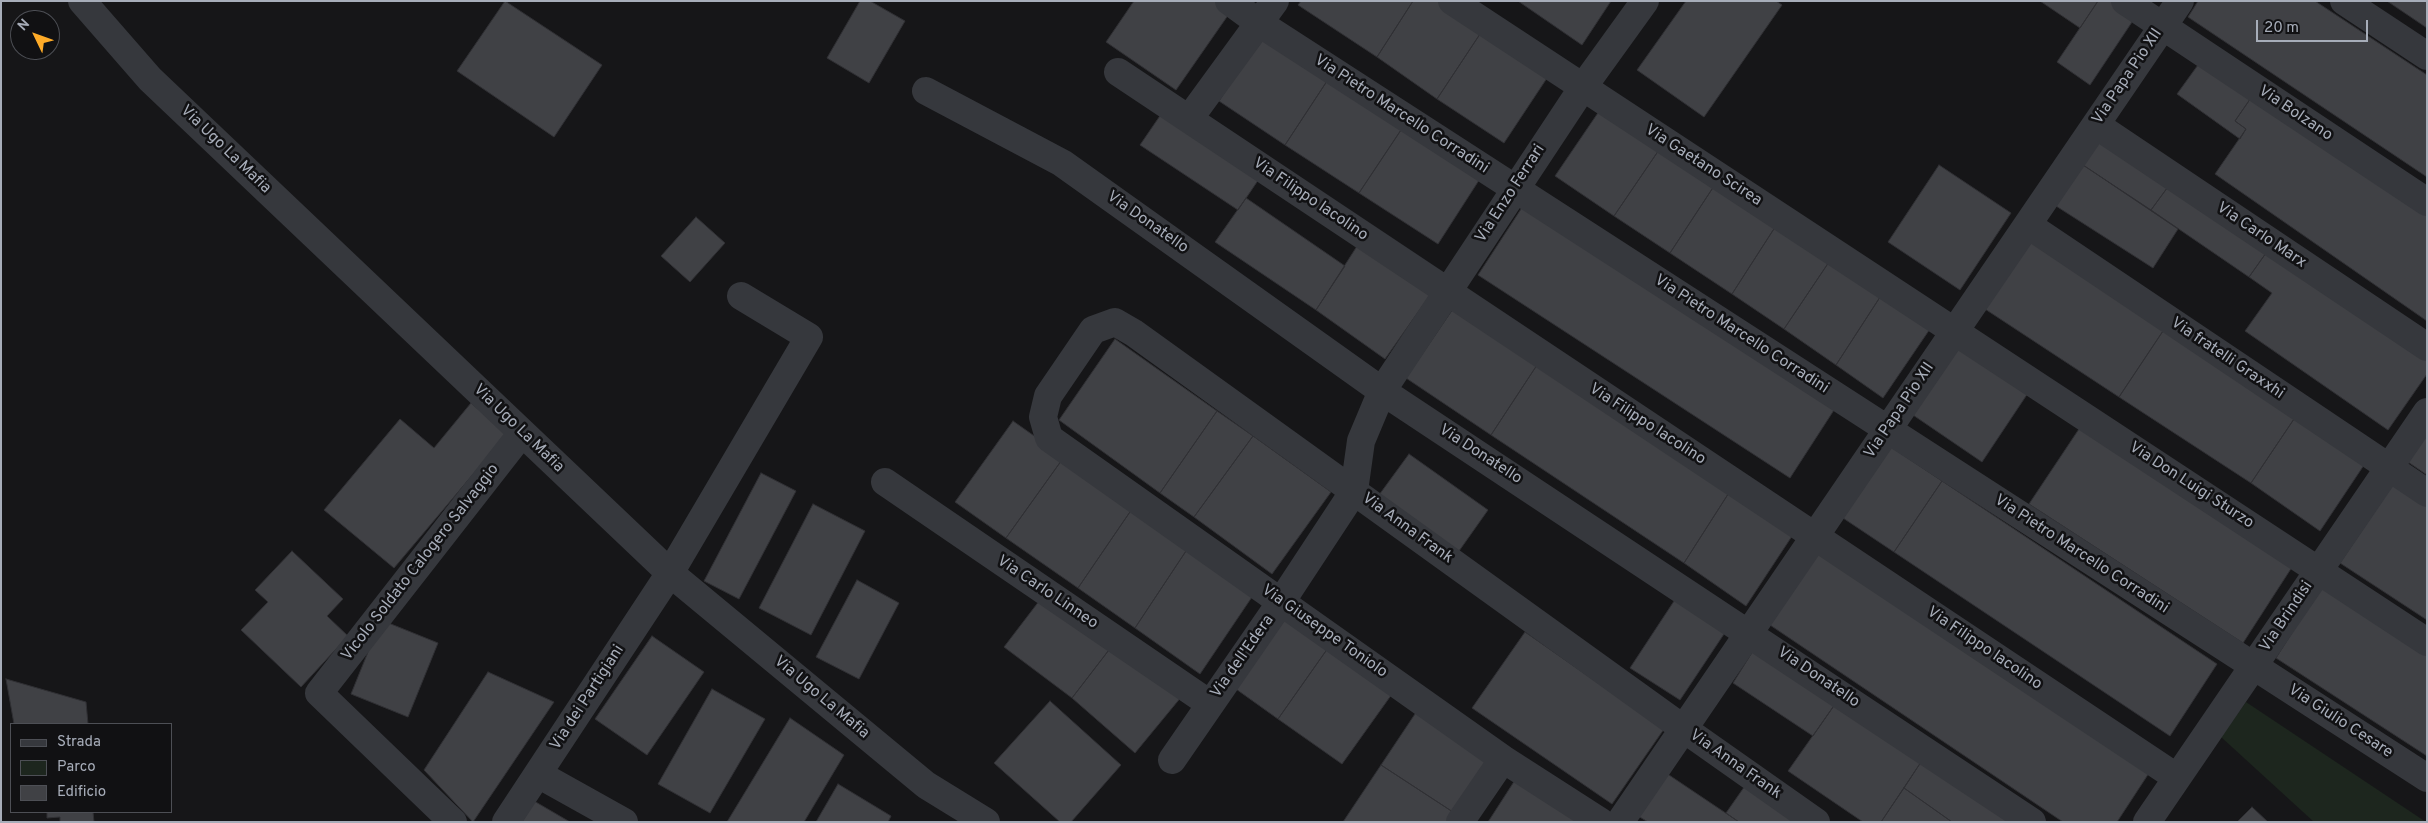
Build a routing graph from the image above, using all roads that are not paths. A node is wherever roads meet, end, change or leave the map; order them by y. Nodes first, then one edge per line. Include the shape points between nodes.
1 (82, 1) edge
2 (1229, 1) edge
3 (1275, 1) edge
4 (1452, 1) edge
5 (1645, 1) edge
6 (2125, 1) edge
7 (2180, 1) edge
8 (2344, 1) edge
9 (1259, 23) junction
10 (2163, 26) junction
11 (2427, 56) edge
12 (1118, 72) dead end
13 (1583, 87) junction
14 (926, 91) dead end
15 (1189, 119) junction
16 (2096, 125) junction
17 (1515, 189) junction
18 (2427, 202) edge
19 (2028, 225) junction
20 (1447, 293) junction
21 (741, 296) dead end
22 (1955, 330) junction
23 (2427, 347) edge
24 (1382, 391) junction
25 (2427, 412) edge
26 (1887, 430) junction
27 (522, 433) junction
28 (1049, 438) joint
29 (2389, 468) junction
30 (884, 482) dead end
31 (1354, 490) junction
32 (2427, 493) edge
33 (1815, 536) junction
34 (2318, 570) junction
35 (670, 573) junction
36 (1281, 602) junction
37 (1749, 632) junction
38 (2427, 642) edge
39 (2254, 667) junction
40 (1210, 704) junction
41 (1684, 729) junction
42 (1502, 759) junction
43 (1172, 760) dead end
44 (538, 774) junction
45 (2176, 777) junction
46 (2427, 778) edge
47 (453, 822) edge
48 (506, 822) edge
49 (624, 822) edge
50 (986, 822) edge
51 (1460, 822) edge
52 (1602, 822) edge
53 (1620, 822) edge
54 (1816, 822) edge
55 (2032, 822) edge
56 (2147, 822) edge

1 - 27 street, Via Ugo La Mafia via 150,79
2 - 9 street, Via Pietro Marcello Corradini
3 - 9 street
4 - 13 street, Via Gaetano Scirea
5 - 13 street, Via Enzo Ferrari
6 - 10 street, Via Bolzano
7 - 10 street, Via Papa Pio XII
8 - 11 street
9 - 15 street
9 - 17 street, Via Pietro Marcello Corradini
10 - 16 street, Via Papa Pio XII
10 - 18 street, Via Bolzano
12 - 15 street, Via Filippo Iacolino
13 - 17 street, Via Enzo Ferrari
13 - 22 street, Via Gaetano Scirea
14 - 24 street, Via Donatello via 1062,163
15 - 20 street, Via Filippo Iacolino
16 - 19 street, Via Papa Pio XII
16 - 23 street, Via Carlo Marx
17 - 20 street, Via Enzo Ferrari
17 - 26 street, Via Pietro Marcello Corradini
19 - 22 street, Via Papa Pio XII
19 - 29 street, Via fratelli Graxxhi
20 - 24 street, Via Enzo Ferrari
20 - 33 street, Via Filippo Iacolino
21 - 35 street, Via dei Partigiani via 809,337
22 - 26 street, Via Papa Pio XII
22 - 34 street, Via Don Luigi Sturzo
24 - 31 street, Via dell'Edera via 1361,440
24 - 37 street, Via Donatello
25 - 29 street, Via Brindisi
26 - 33 street, Via Papa Pio XII
26 - 39 street, Via Pietro Marcello Corradini
27 - 35 street, Via Ugo La Mafia
27 - 47 street, Vicolo Soldato Calogero Salvaggio via 319,693
28 - 31 street, Via Anna Frank via 1043,417 1048,396 1093,330 1115,322
28 - 36 street, Via Giuseppe Toniolo
29 - 32 street, Via fratelli Graxxhi
29 - 34 street, Via Brindisi
30 - 40 street, Via Carlo Linneo
31 - 36 street, Via dell'Edera
31 - 41 street, Via Anna Frank
33 - 37 street, Via Papa Pio XII
33 - 45 street, Via Filippo Iacolino
34 - 38 street, Via Don Luigi Sturzo
34 - 39 street, Via Brindisi
35 - 44 street, Via dei Partigiani
35 - 50 street, Via Ugo La Mafia via 926,785
36 - 40 street, Via dell'Edera
36 - 42 street, Via Giuseppe Toniolo
37 - 41 street, Via Papa Pio XII
37 - 55 street, Via Donatello
39 - 45 street, Via Brindisi
39 - 46 street, Via Giulio Cesare
40 - 43 street, Via dell'Edera
41 - 53 street, Via Papa Pio XII
41 - 54 street, Via Anna Frank
42 - 51 street
42 - 52 street, Via Giuseppe Toniolo
44 - 48 street, Via dei Partigiani
44 - 49 street
45 - 56 street, Via Brindisi

